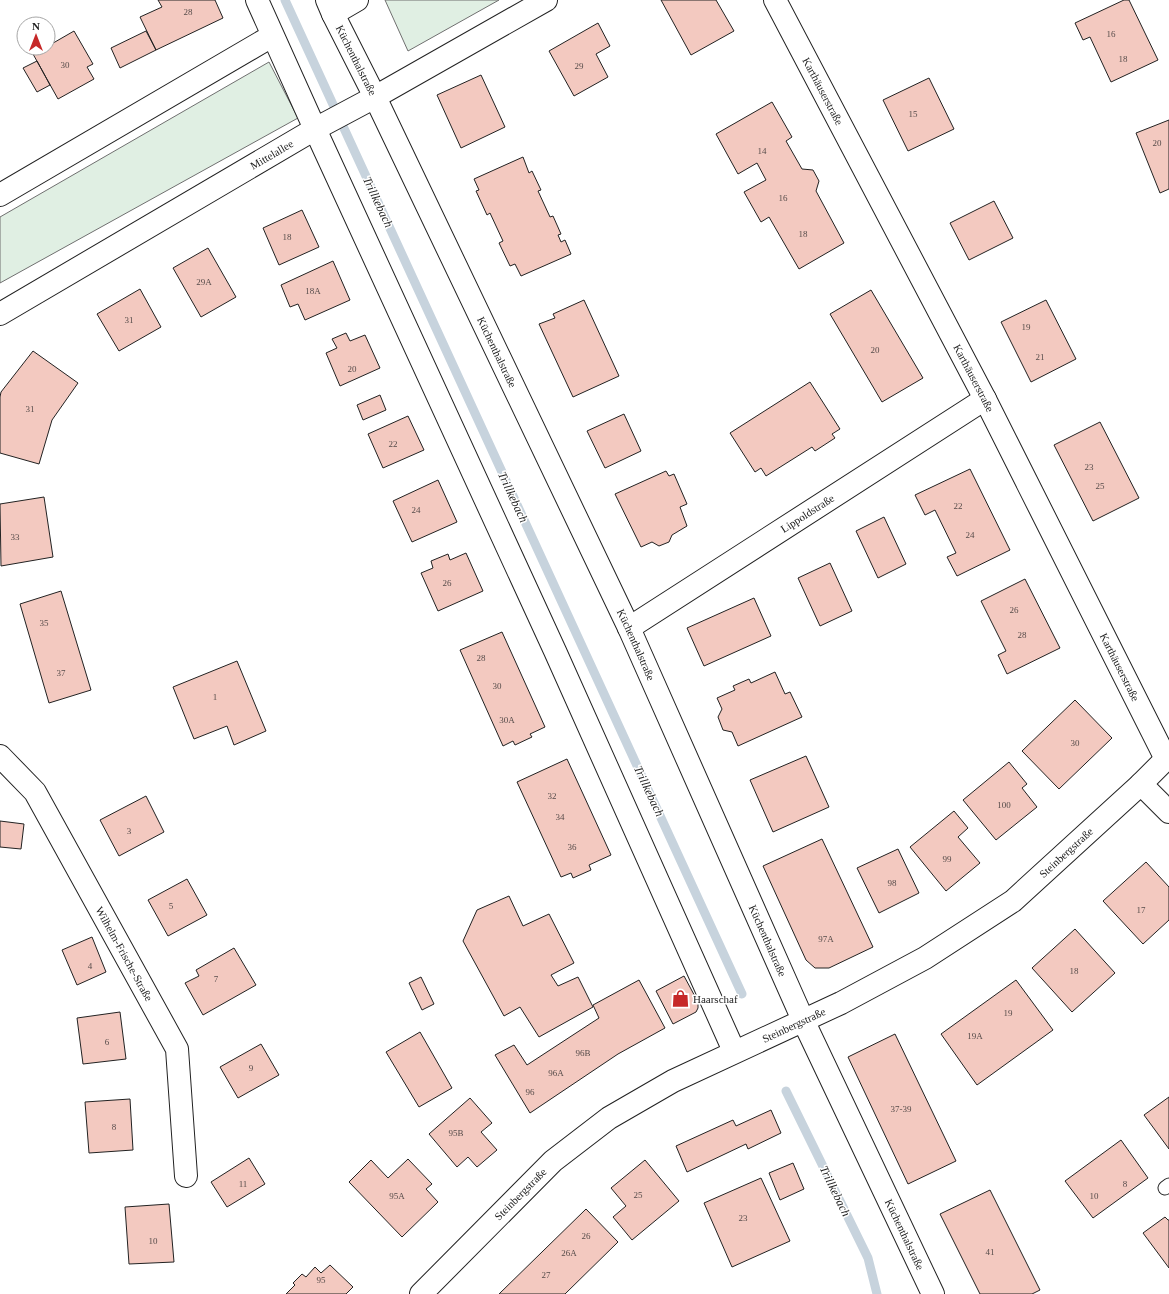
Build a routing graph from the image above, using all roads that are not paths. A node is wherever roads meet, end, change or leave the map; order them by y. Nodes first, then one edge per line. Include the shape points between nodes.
1 (257, 0) edge
2 (357, 0) edge
3 (546, 0) edge
4 (775, 0) edge
5 (330, 7) edge
6 (272, 36) junction
7 (375, 97) junction
8 (314, 129) junction
9 (0, 196) edge
10 (0, 314) edge
11 (985, 399) junction
12 (629, 628) junction
13 (0, 756) edge
14 (1168, 757) edge
15 (1141, 784) junction
16 (1169, 812) edge
17 (803, 1020) junction
18 (734, 1051) junction
19 (186, 1176) dead end
20 (421, 1294) edge
21 (933, 1294) edge

1 - 6 street
2 - 5 street
3 - 7 street, Mittelallee
4 - 11 street, Karthäuserstraße
5 - 7 street, Küchenthalstraße
6 - 8 street
6 - 9 street
7 - 8 street, Mittelallee
7 - 12 street, Küchenthalstraße
8 - 10 street, Mittelallee
8 - 18 street via 555,650
11 - 12 street, Lippoldstraße
11 - 14 street, Karthäuserstraße
12 - 17 street, Küchenthalstraße
13 - 19 street, Wilhelm-Frische-Straße via 35,792 177,1049
14 - 15 street, Steinbergstraße
15 - 16 street
15 - 17 street, Steinbergstraße via 1013,901 925,958 841,1003
17 - 18 street, Steinbergstraße
17 - 21 street, Küchenthalstraße
18 - 20 street, Steinbergstraße via 673,1081 609,1118 553,1161

